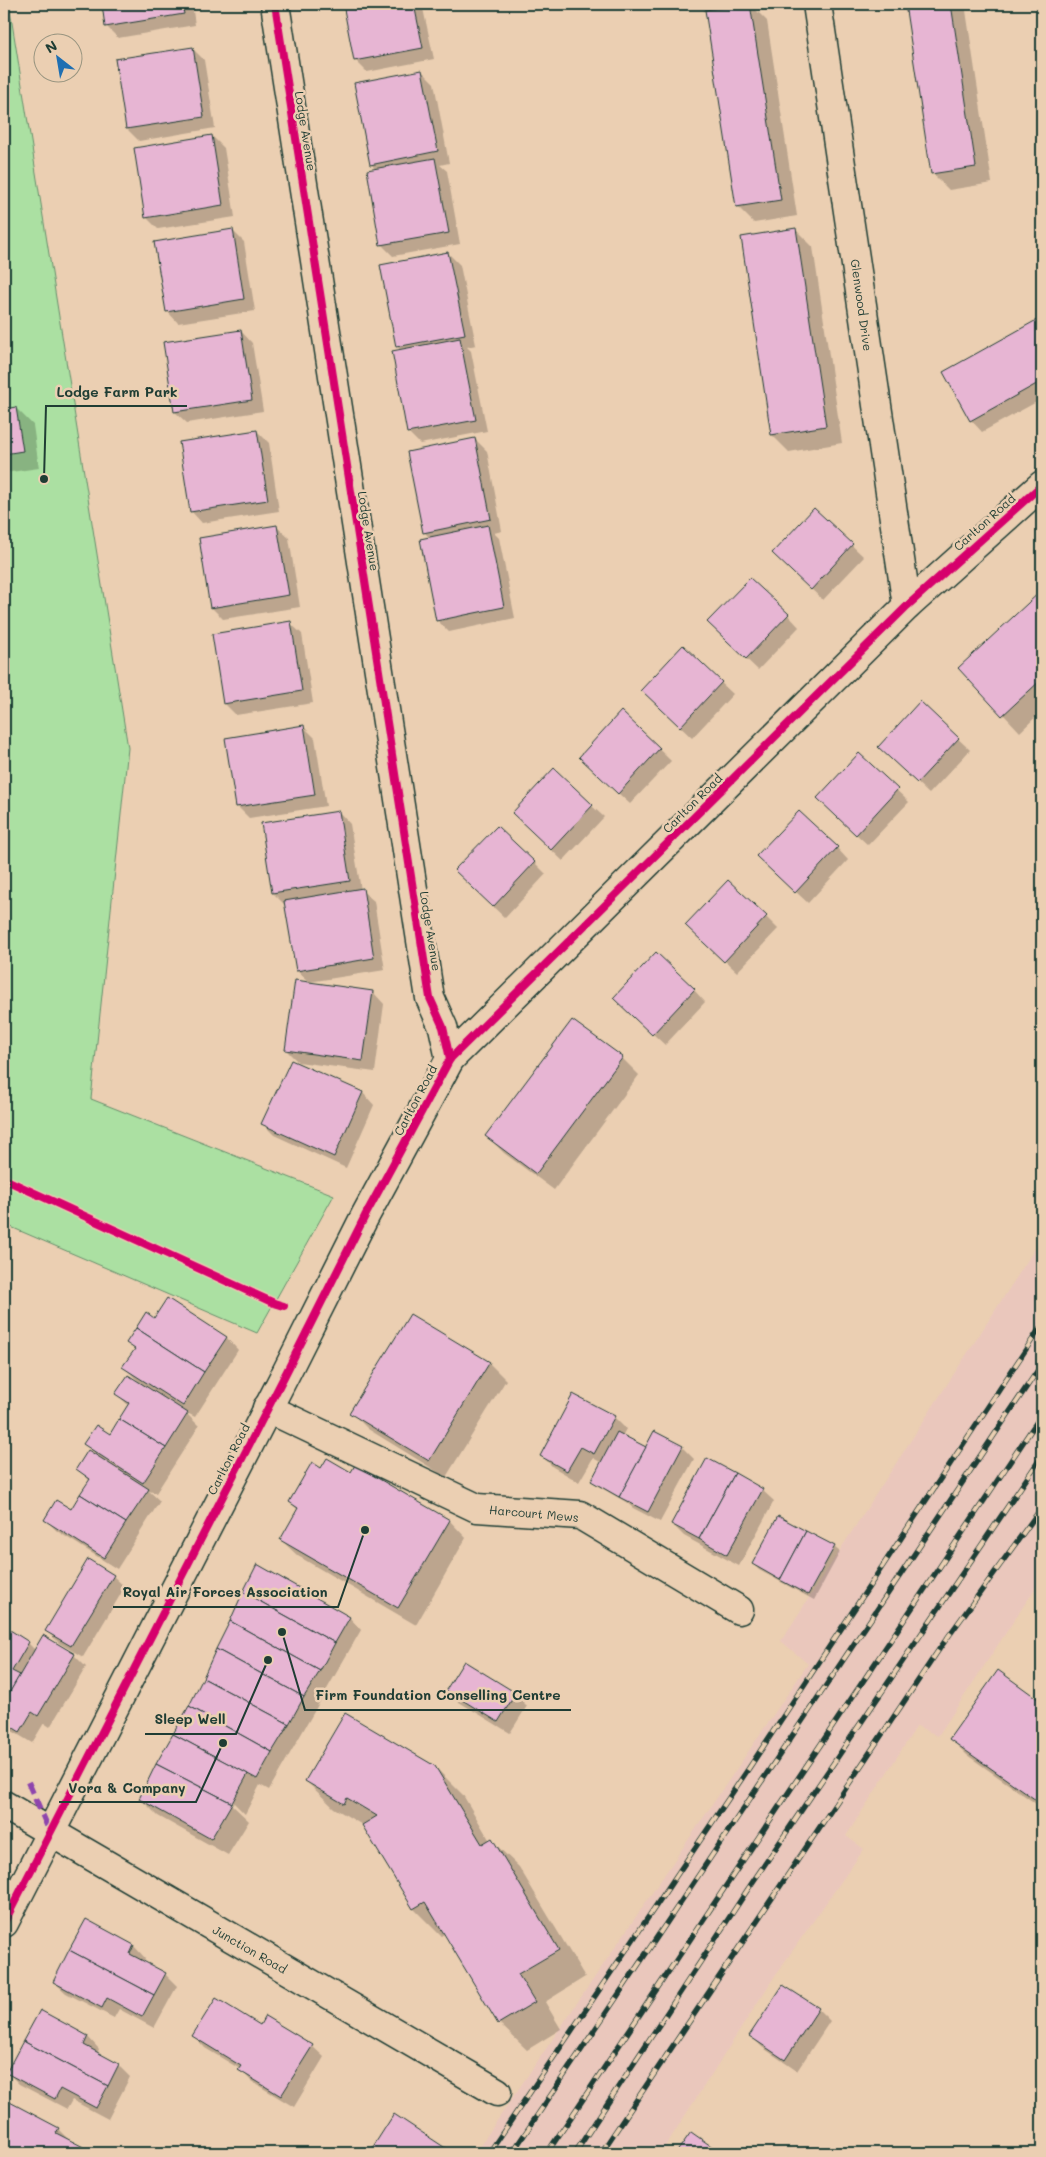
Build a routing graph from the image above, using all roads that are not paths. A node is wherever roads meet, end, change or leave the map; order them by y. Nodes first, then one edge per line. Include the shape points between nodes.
1 (275, 4) edge
2 (817, 4) edge
3 (1042, 486) edge
4 (907, 606) junction
5 (450, 1058) junction
6 (267, 1408) junction
7 (739, 1610) dead end
8 (4, 1805) edge
9 (50, 1832) junction
10 (4, 1923) edge
11 (497, 2092) dead end

1 - 5 street, Lodge Avenue via 428,988 443,1027
2 - 4 street, Glenwood Drive
3 - 4 street, Carlton Road
4 - 5 street, Carlton Road
5 - 6 street, Carlton Road via 364,1216
6 - 7 street, Harcourt Mews via 477,1508 580,1515
6 - 9 street, Carlton Road
8 - 9 street, Junction Road
9 - 10 street, Carlton Road
9 - 11 street, Junction Road

